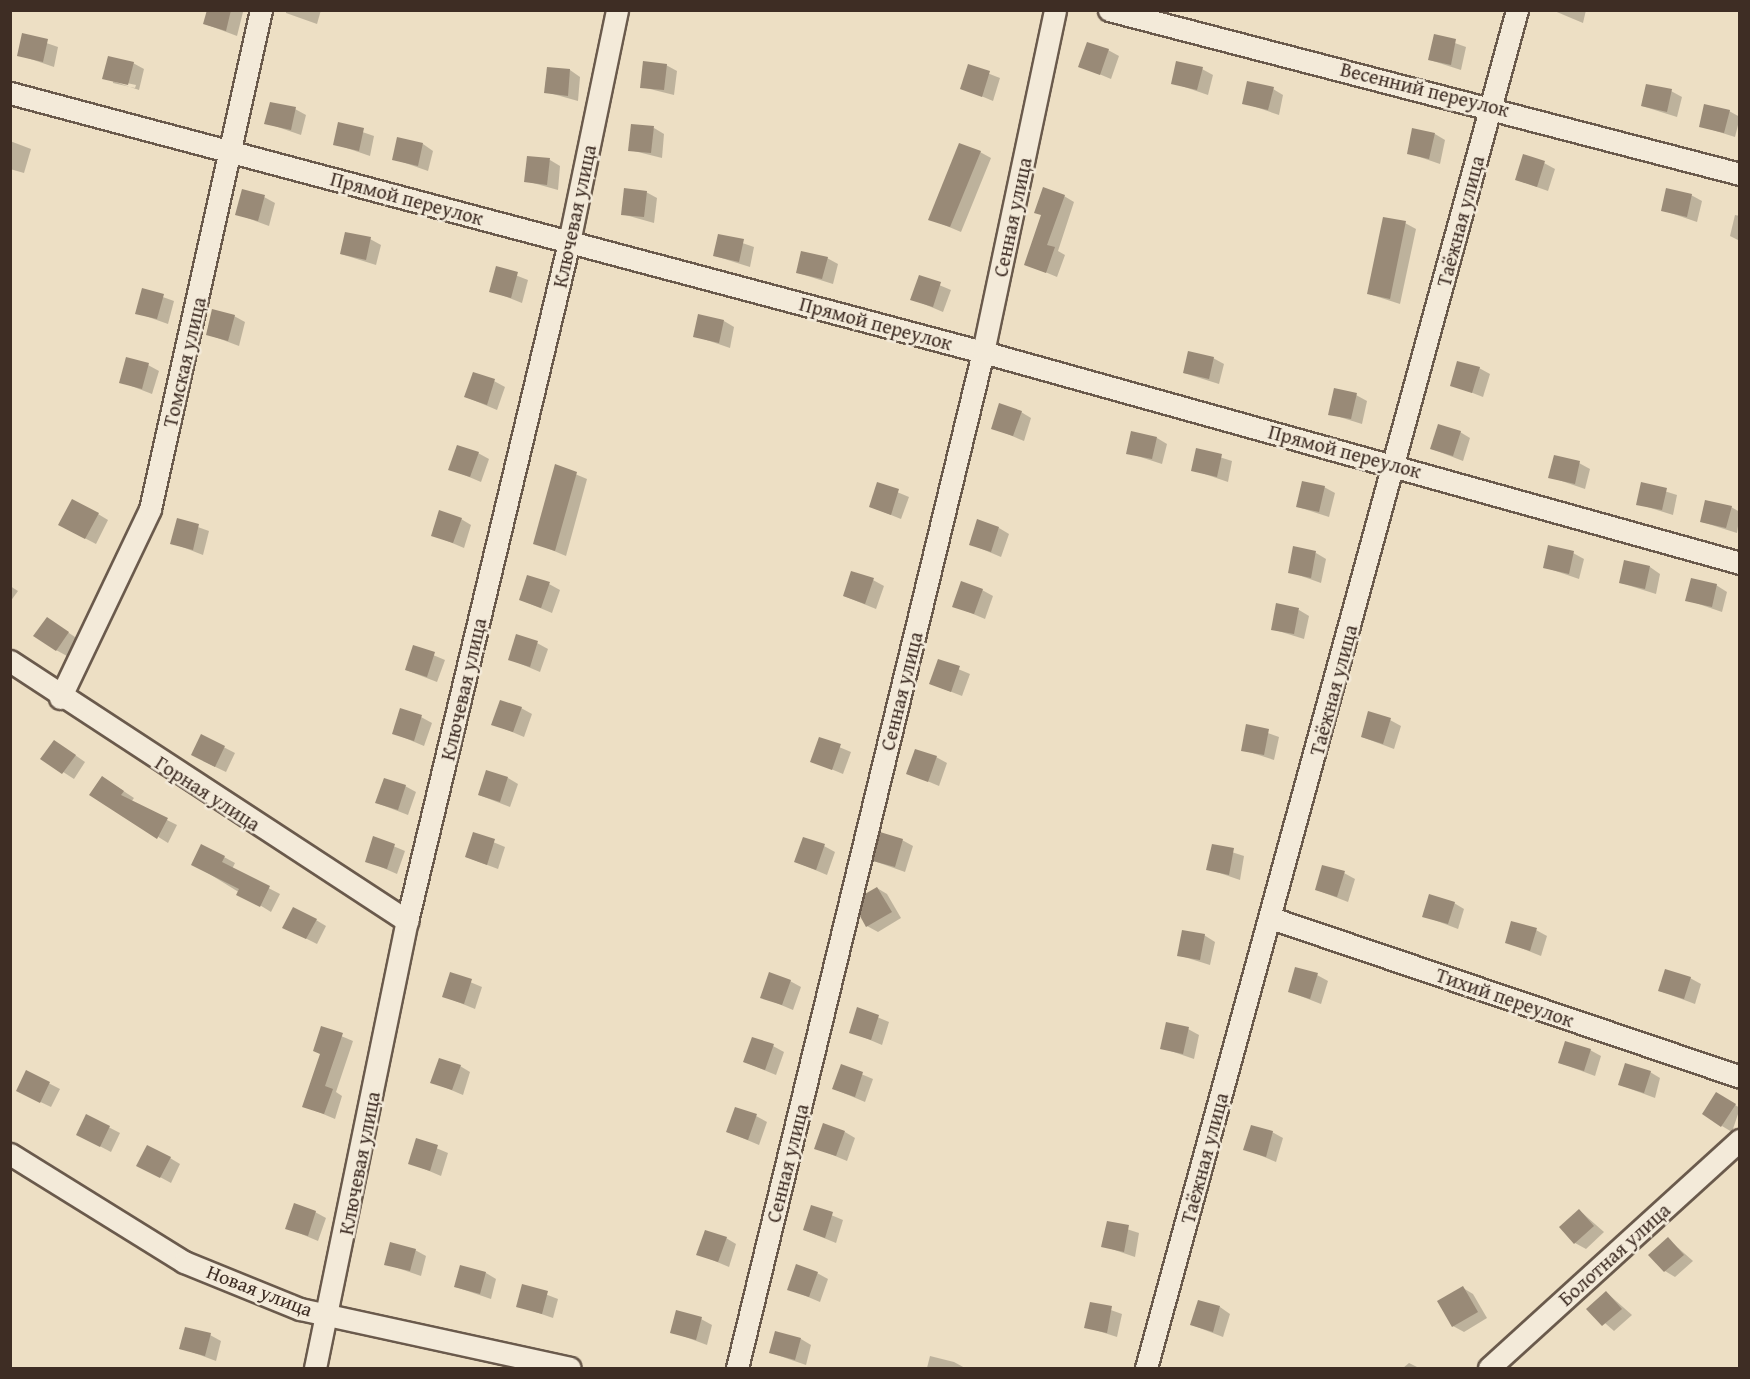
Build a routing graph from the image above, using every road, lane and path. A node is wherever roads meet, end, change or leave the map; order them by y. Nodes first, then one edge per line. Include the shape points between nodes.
1 (261, 10) edge
2 (617, 10) edge
3 (1055, 10) edge
4 (1109, 10) edge
5 (1517, 10) edge
6 (10, 93) edge
7 (1490, 105) junction
8 (232, 150) junction
9 (1740, 174) edge
10 (569, 242) junction
11 (983, 352) junction
12 (1396, 464) junction
13 (1740, 563) edge
14 (10, 661) edge
15 (60, 698) junction
16 (1271, 918) junction
17 (407, 921) junction
18 (1740, 1077) edge
19 (1740, 1140) edge
20 (10, 1154) edge
21 (329, 1315) junction
22 (315, 1368) edge
23 (570, 1368) edge
24 (737, 1368) edge
25 (1146, 1368) edge
26 (1489, 1368) edge

1 - 8 street, Томская улица
2 - 10 street, Ключевая улица
3 - 11 street, Сенная улица
4 - 7 street, Весенний переулок
5 - 7 street, Таёжная улица
6 - 8 street, Прямой переулок
7 - 9 street, Весенний переулок
7 - 12 street, Таёжная улица
8 - 10 street, Прямой переулок
8 - 15 street, Томская улица via 150,509
10 - 11 street, Прямой переулок
10 - 17 street, Ключевая улица
11 - 12 street, Прямой переулок
11 - 24 street, Сенная улица
12 - 13 street, Прямой переулок
12 - 16 street, Таёжная улица
14 - 15 street, Горная улица
15 - 17 street, Горная улица
16 - 18 street, Тихий переулок
16 - 25 street, Таёжная улица
17 - 21 street, Ключевая улица
19 - 26 street, Болотная улица
20 - 21 street, Новая улица via 184,1262
21 - 22 street, Ключевая улица
21 - 23 street, Новая улица

